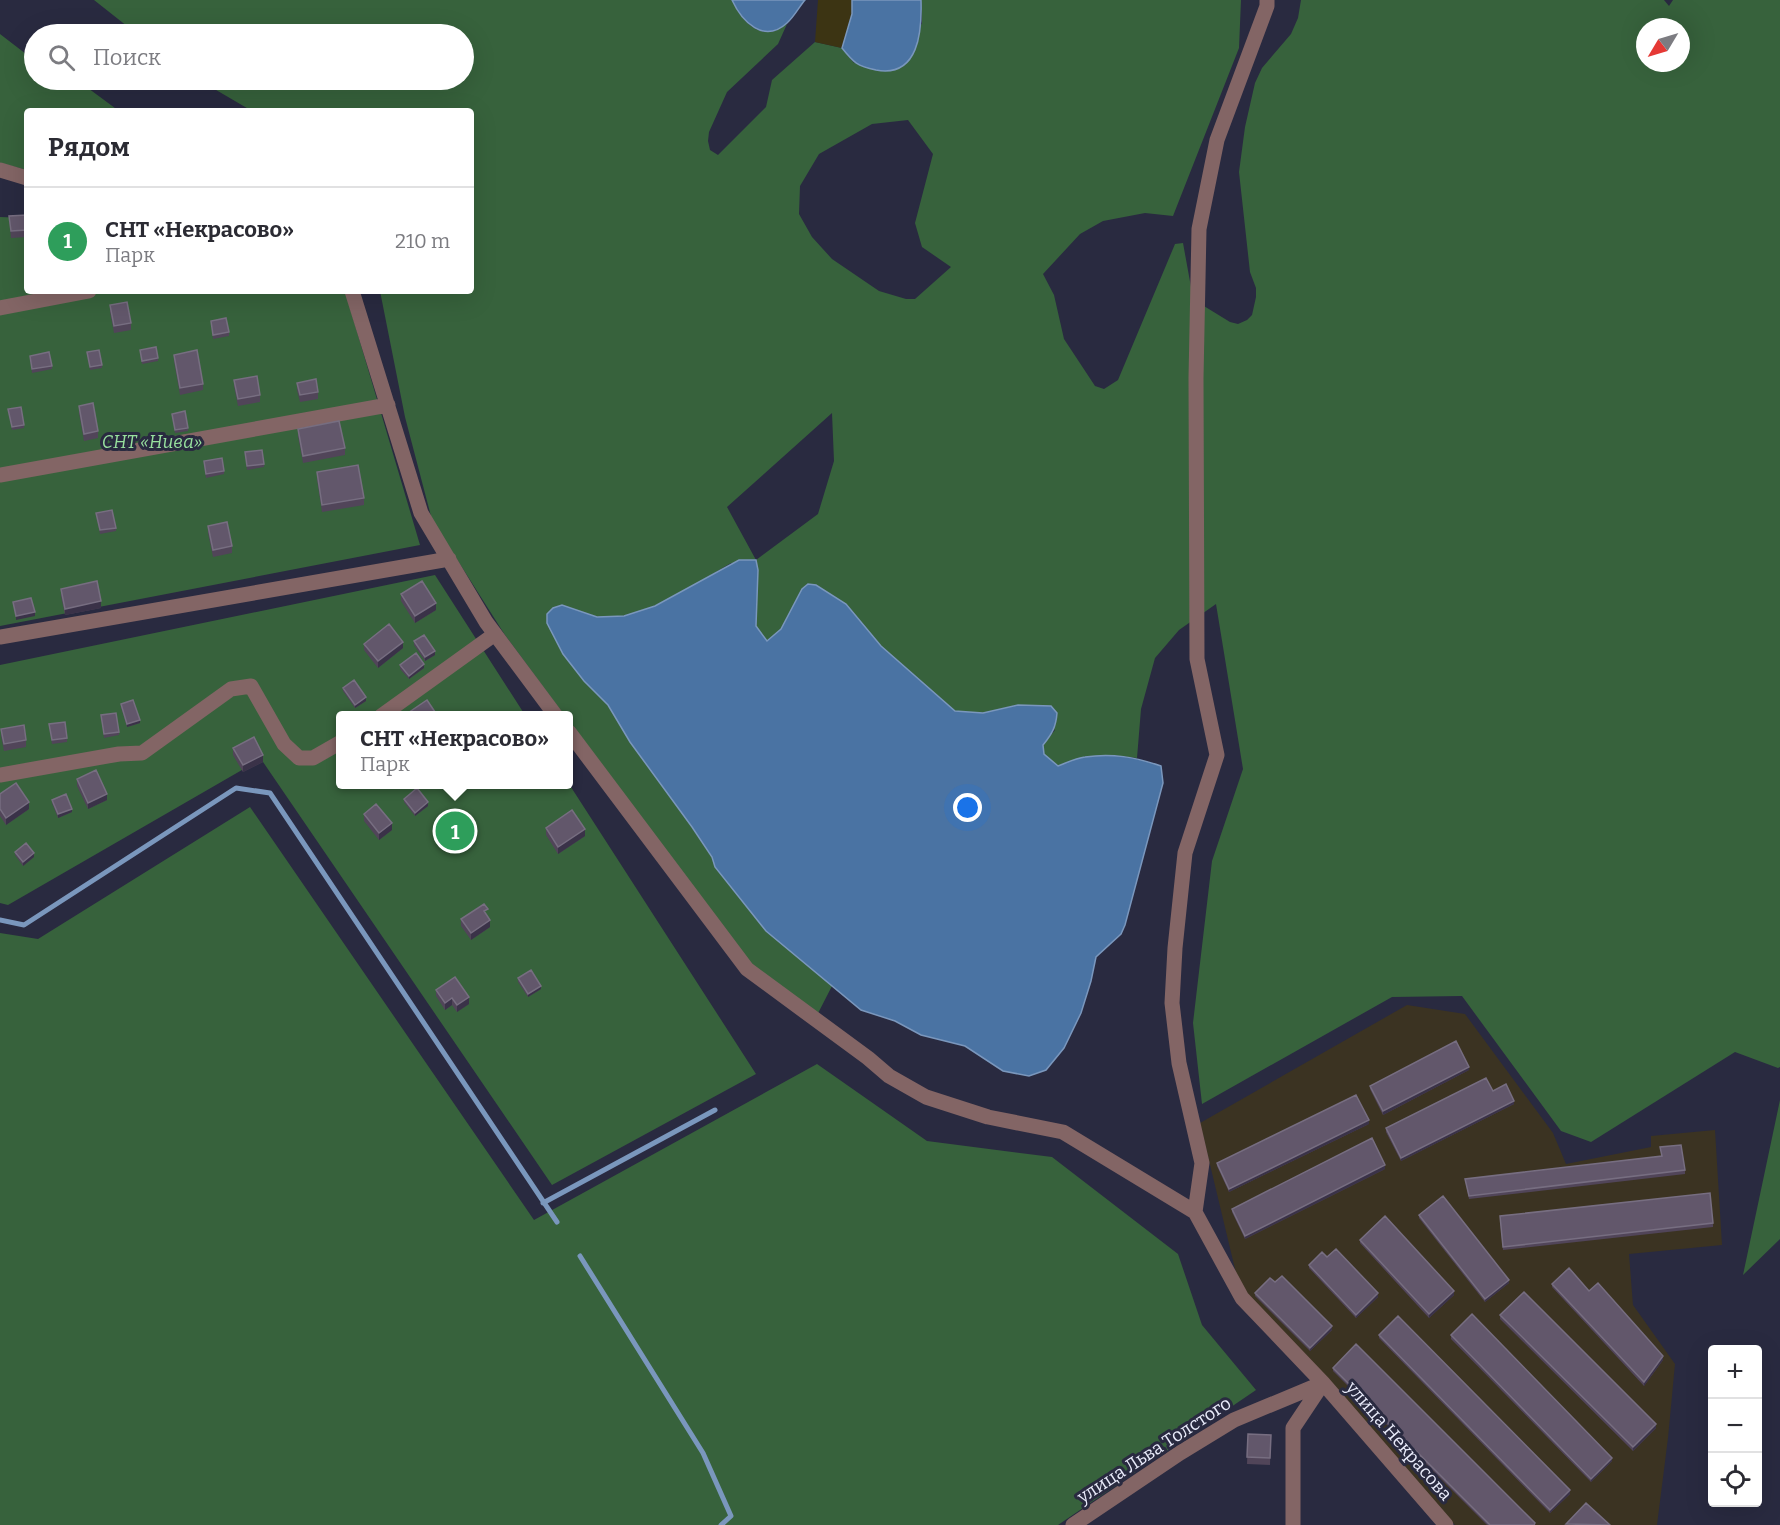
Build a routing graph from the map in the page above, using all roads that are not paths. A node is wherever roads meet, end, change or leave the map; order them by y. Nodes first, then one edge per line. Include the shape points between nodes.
1 (1267, 0) edge
2 (0, 170) edge
3 (24, 177) edge
4 (73, 294) edge
5 (353, 294) edge
6 (0, 308) edge
7 (388, 405) junction
8 (0, 474) edge
9 (449, 559) junction
10 (495, 634) junction
11 (0, 637) edge
12 (388, 711) edge
13 (552, 711) edge
14 (573, 737) edge
15 (336, 745) edge
16 (0, 775) edge
17 (1195, 1212) junction
18 (1323, 1383) junction
19 (1073, 1525) edge
20 (1293, 1525) edge
21 (1446, 1525) edge

1 - 17 street via 1217,140 1198,229 1197,659 1217,755 1185,853 1172,1003 1179,1063 1202,1163
2 - 3 street
4 - 6 street
5 - 7 street
7 - 8 street
7 - 9 street via 421,513
9 - 10 street
9 - 11 street
10 - 12 street
10 - 13 street
14 - 17 street via 747,969 889,1076 926,1097 988,1117 1063,1132
15 - 16 street via 313,758 299,758 284,744 251,686 231,689 142,753
17 - 18 street, улица Некрасова via 1242,1298
18 - 19 street, улица Льва Толстого via 1234,1420
18 - 20 street via 1293,1428
18 - 21 street, улица Некрасова

